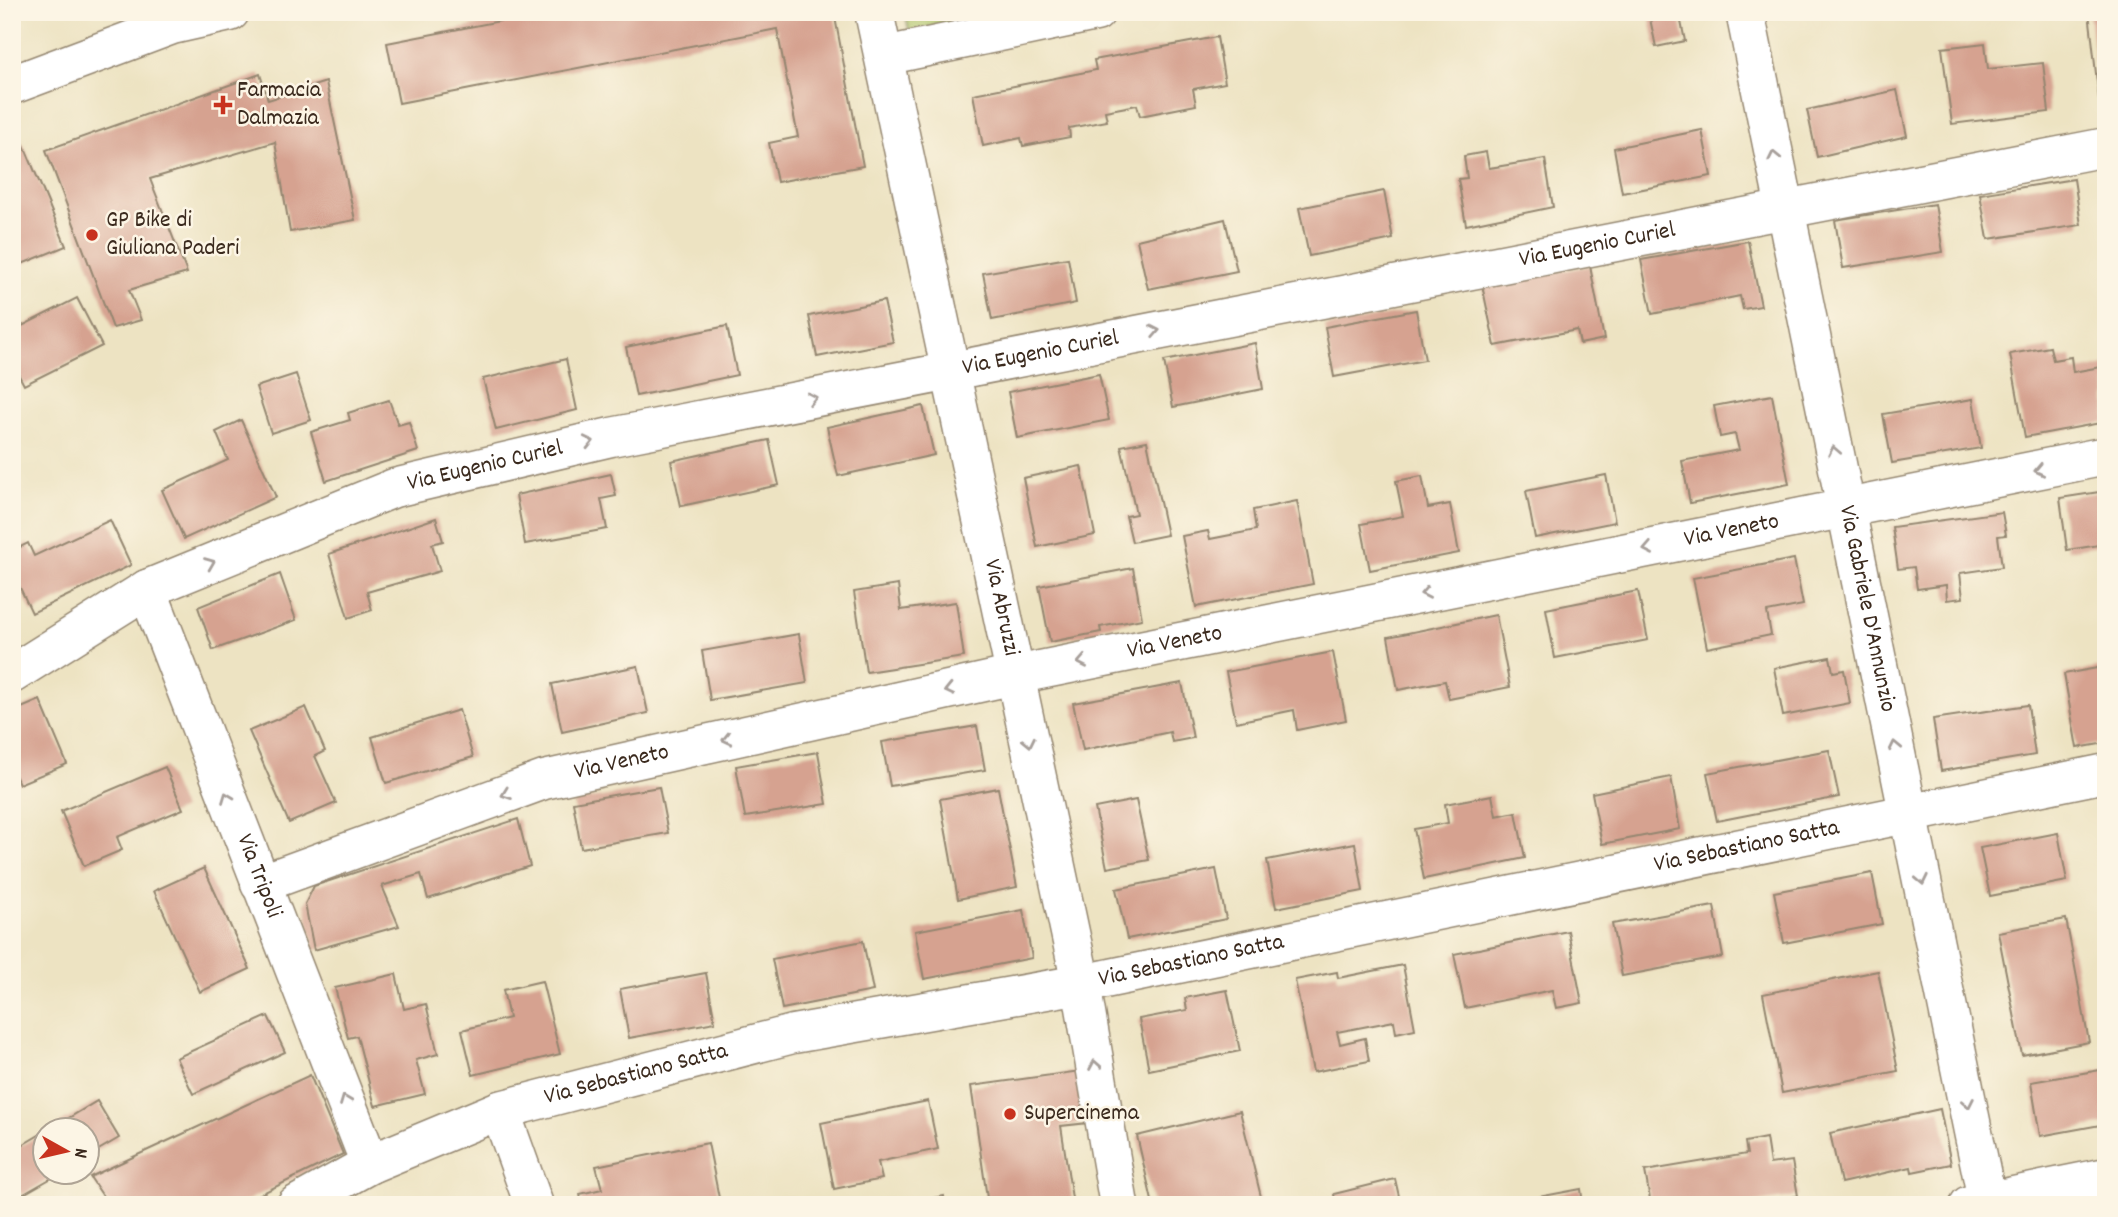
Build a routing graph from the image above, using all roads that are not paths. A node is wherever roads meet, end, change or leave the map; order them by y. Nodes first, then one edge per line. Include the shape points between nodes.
1 (230, 12) edge
2 (874, 12) edge
3 (1096, 12) edge
4 (1745, 12) edge
5 (884, 56) junction
6 (12, 85) edge
7 (2106, 147) edge
8 (1785, 209) junction
9 (951, 370) junction
10 (2106, 456) edge
11 (1846, 509) junction
12 (146, 589) junction
13 (12, 674) edge
14 (1015, 675) junction
15 (2106, 773) edge
16 (1909, 813) junction
17 (260, 884) junction
18 (1081, 984) junction
19 (500, 1110) junction
20 (370, 1164) junction
21 (2106, 1177) edge
22 (1982, 1203) edge
23 (296, 1205) edge
24 (534, 1205) edge
25 (1119, 1205) edge

1 - 6 street via 172,25
2 - 5 street, Via Abruzzi
3 - 5 street
8 -> 4 street, Via Gabriele D'Annunzio
5 - 9 street, Via Abruzzi
7 - 8 street, Via Eugenio Curiel
9 -> 8 street, Via Eugenio Curiel
11 -> 8 street, Via Gabriele D'Annunzio
12 -> 9 street, Via Eugenio Curiel via 394,488 611,437
9 - 14 street, Via Abruzzi
10 -> 11 street, Via Veneto
11 -> 14 street, Via Veneto
16 -> 11 street, Via Gabriele D'Annunzio
12 - 13 street, Via Eugenio Curiel
17 -> 12 street, Via Tripoli
14 -> 17 street, Via Veneto via 544,780
14 -> 18 street, Via Abruzzi
15 - 16 street, Via Sebastiano Satta
16 - 18 street, Via Sebastiano Satta
16 -> 22 street, Via Gabriele D'Annunzio
20 -> 17 street, Via Tripoli
18 - 19 street, Via Sebastiano Satta via 793,1034
25 -> 18 street, Via Abruzzi
19 - 20 street, Via Sebastiano Satta
19 - 24 street
20 - 23 street, Via Sebastiano Satta
21 - 22 street

